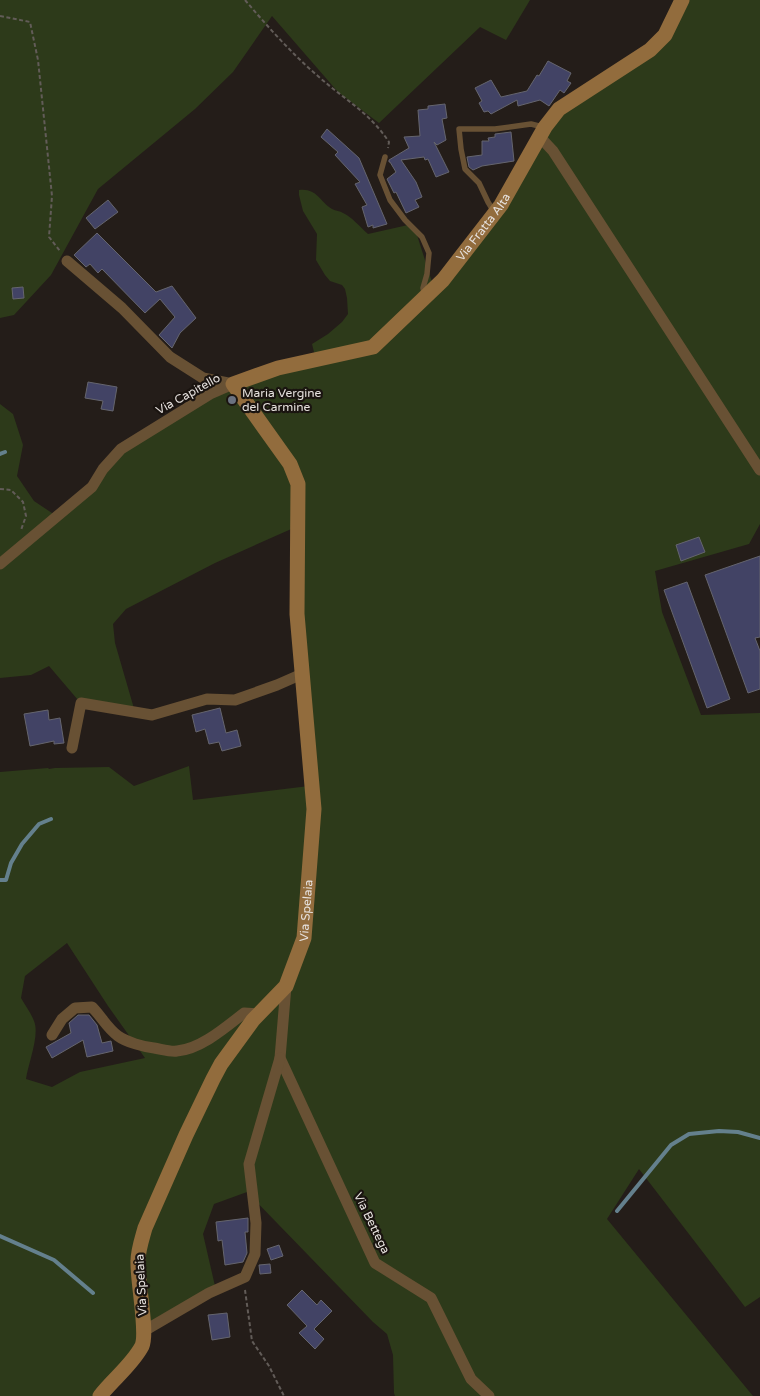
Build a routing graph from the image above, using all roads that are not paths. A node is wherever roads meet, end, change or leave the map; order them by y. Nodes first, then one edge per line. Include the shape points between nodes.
1 (682, 0) edge
2 (542, 132) junction
3 (385, 158) road end
4 (495, 213) junction
5 (67, 262) road end
6 (425, 297) junction
7 (233, 384) junction
8 (760, 470) edge
9 (0, 564) edge
10 (302, 674) junction
11 (72, 748) dead end
12 (286, 986) junction
13 (259, 1014) junction
14 (52, 1035) dead end
15 (280, 1058) junction
16 (144, 1331) junction
17 (100, 1396) edge
18 (489, 1396) edge

1 - 2 street, Via Fratta Alta via 665,35 650,50 559,109
2 - 4 street, Via Fratta Alta
2 - 4 lane via 531,124 459,129 465,169 479,183
2 - 8 street
3 - 6 lane via 380,174 390,200 422,237 428,253 423,288
4 - 6 street, Via Fratta Alta via 443,280
5 - 7 street, Via Capitello via 122,308 170,357 203,378
6 - 7 street, Via Fratta Alta via 373,347 278,368
7 - 9 street, Via Capitello via 210,394 121,449 92,487
7 - 10 street, Via Spelaia via 290,464 298,484 297,614
10 - 11 street via 235,700 207,699 152,715 81,703
10 - 12 street, Via Spelaia via 314,809 304,938
12 - 13 street, Via Spelaia
12 - 15 street, Via Bettega
13 - 14 street via 244,1013 197,1046 177,1051 145,1047 119,1037 92,1007 75,1008 62,1019
13 - 16 street, Via Spelaia via 213,1079 145,1228 138,1260
15 - 16 street, Via Bettega via 250,1164 256,1223 255,1254 245,1277 209,1293
15 - 18 street, Via Bettega via 375,1263 431,1298 471,1379
16 - 17 street, Via Spelaia via 142,1344 129,1364

